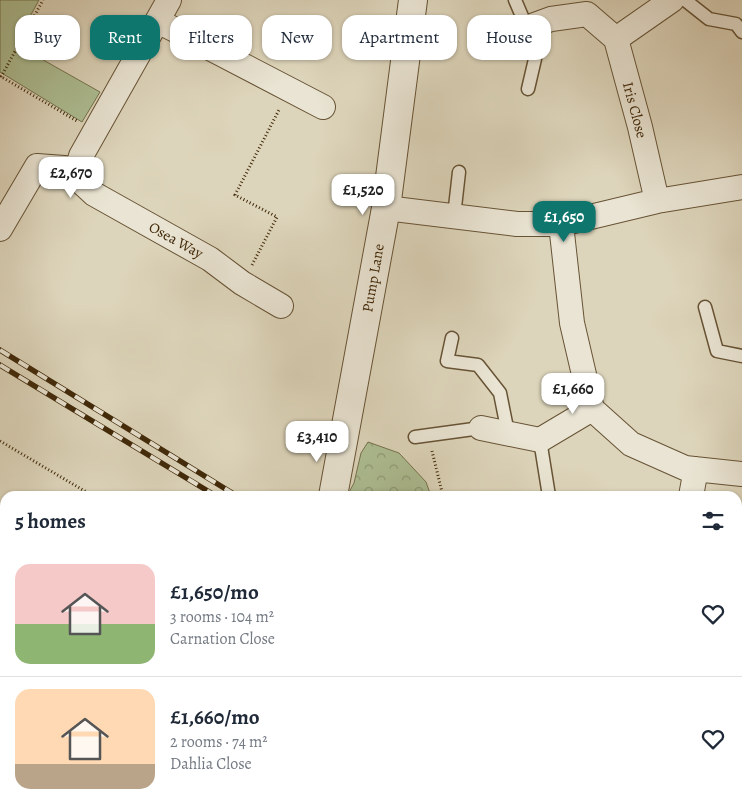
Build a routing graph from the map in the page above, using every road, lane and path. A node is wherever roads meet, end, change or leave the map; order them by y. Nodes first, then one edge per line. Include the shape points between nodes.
1 (43, 0) edge
2 (169, 0) edge
3 (413, 0) edge
4 (515, 0) edge
5 (672, 0) edge
6 (685, 0) edge
7 (519, 15) edge
8 (160, 18) edge
9 (551, 19) edge
10 (160, 23) edge
11 (742, 32) edge
12 (616, 39) junction
13 (136, 60) edge
14 (536, 60) edge
15 (0, 77) edge
16 (528, 89) dead end
17 (289, 90) junction
18 (323, 107) dead end
19 (95, 132) junction
20 (77, 169) junction
21 (459, 172) dead end
22 (742, 187) edge
23 (656, 201) junction
24 (386, 208) junction
25 (454, 216) junction
26 (561, 224) junction
27 (0, 230) edge
28 (242, 283) junction
29 (281, 306) dead end
30 (705, 307) dead end
31 (452, 338) dead end
32 (742, 356) edge
33 (592, 409) junction
34 (481, 428) joint
35 (508, 433) junction
36 (422, 436) joint
37 (540, 440) junction
38 (0, 441) edge
39 (696, 469) junction
40 (742, 474) edge
41 (85, 491) edge
42 (334, 491) edge
43 (441, 491) edge
44 (548, 491) edge
45 (692, 491) edge

1 - 15 path
2 - 8 street
3 - 24 street, Pump Lane
4 - 7 lane
5 - 12 street
6 - 11 lane via 709,20 736,24
9 - 12 street via 587,14
10 - 17 street
12 - 23 street, Iris Close
13 - 19 street
14 - 16 lane
15 - 19 path
17 - 18 street
17 - 28 path via 235,195 277,217
19 - 20 street
20 - 27 street via 37,166
20 - 28 street, Osea Way via 82,183 94,194 210,259
21 - 25 lane
22 - 23 street
23 - 26 street
24 - 25 street
24 - 42 street, Pump Lane
25 - 26 street via 517,224
26 - 33 street via 572,323
28 - 29 street, Osea Way
30 - 32 lane via 717,351
31 - 35 lane via 448,361 478,365 500,393
33 - 37 street
33 - 39 street via 631,444 685,468
34 - 35 street
34 - 36 lane
35 - 37 street
36 - 43 path
37 - 44 lane
38 - 41 path
39 - 40 street
39 - 45 street

